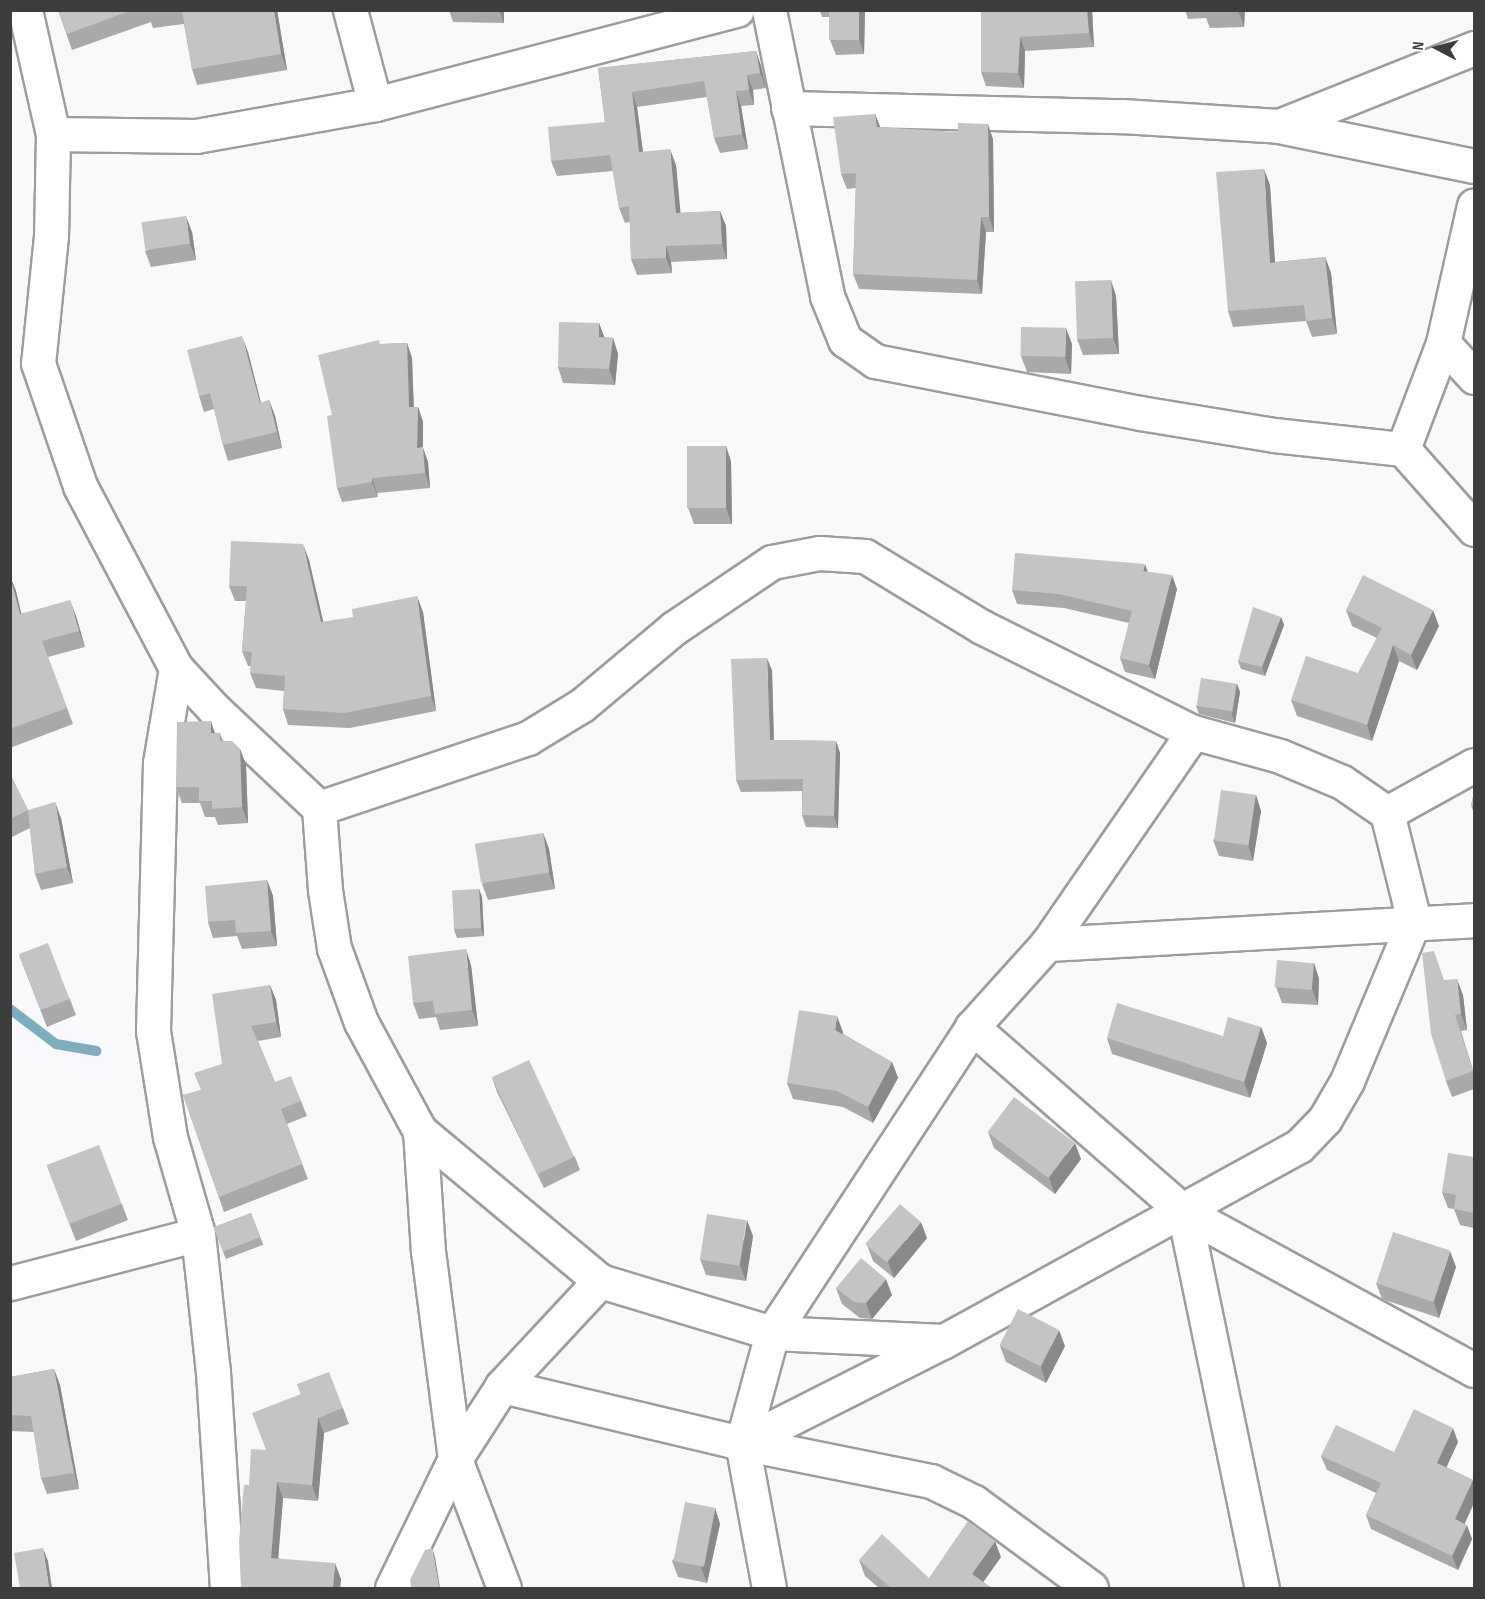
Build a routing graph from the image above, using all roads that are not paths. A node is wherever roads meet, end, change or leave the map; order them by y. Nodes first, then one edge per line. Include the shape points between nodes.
1 (26, 10) edge
2 (350, 10) edge
3 (737, 10) edge
4 (769, 10) edge
5 (1474, 48) edge
6 (375, 104) junction
7 (788, 108) junction
8 (1279, 126) junction
9 (53, 134) junction
10 (1474, 166) edge
11 (1474, 205) edge
12 (1443, 343) junction
13 (1474, 377) edge
14 (1403, 449) junction
15 (1474, 529) edge
16 (176, 668) junction
17 (1193, 732) junction
18 (1474, 765) edge
19 (320, 808) junction
20 (1387, 813) junction
21 (1474, 920) edge
22 (1414, 921) junction
23 (1047, 944) junction
24 (972, 1027) junction
25 (420, 1131) junction
26 (1184, 1212) junction
27 (198, 1234) junction
28 (600, 1281) junction
29 (10, 1283) edge
30 (772, 1333) junction
31 (944, 1341) junction
32 (1474, 1370) edge
33 (502, 1386) junction
34 (742, 1443) junction
35 (455, 1459) junction
36 (227, 1588) edge
37 (392, 1588) edge
38 (504, 1588) edge
39 (769, 1588) edge
40 (1091, 1588) edge
41 (1262, 1588) edge

1 - 9 street
2 - 6 street
3 - 6 street
4 - 7 street
5 - 8 street
6 - 9 street via 196,136
7 - 8 street via 1122,116
7 - 14 street via 827,296 845,340 875,360 1151,415 1274,435
8 - 10 street
9 - 16 street via 51,236 38,363 80,486
11 - 12 street
12 - 13 street
12 - 14 street
14 - 15 street
16 - 19 street
16 - 27 street via 160,763 153,1031 170,1137
17 - 19 street via 982,627 865,556 819,553 772,562 674,628 582,705 528,738
17 - 20 street via 1280,756 1342,782
17 - 23 street
18 - 20 street
19 - 25 street via 325,890 334,948 361,1022
20 - 22 street
21 - 22 street
22 - 23 street
22 - 26 street via 1347,1081 1325,1119 1299,1146
23 - 24 street
24 - 26 street
24 - 30 street
25 - 28 street
25 - 35 street via 428,1251
26 - 31 street
26 - 32 street
26 - 41 street
27 - 29 street
27 - 36 street via 213,1372
28 - 30 street
28 - 33 street
30 - 31 street
30 - 34 street
31 - 34 street
33 - 34 street
33 - 35 street
34 - 39 street
34 - 40 street via 931,1481 974,1502
35 - 37 street
35 - 38 street

